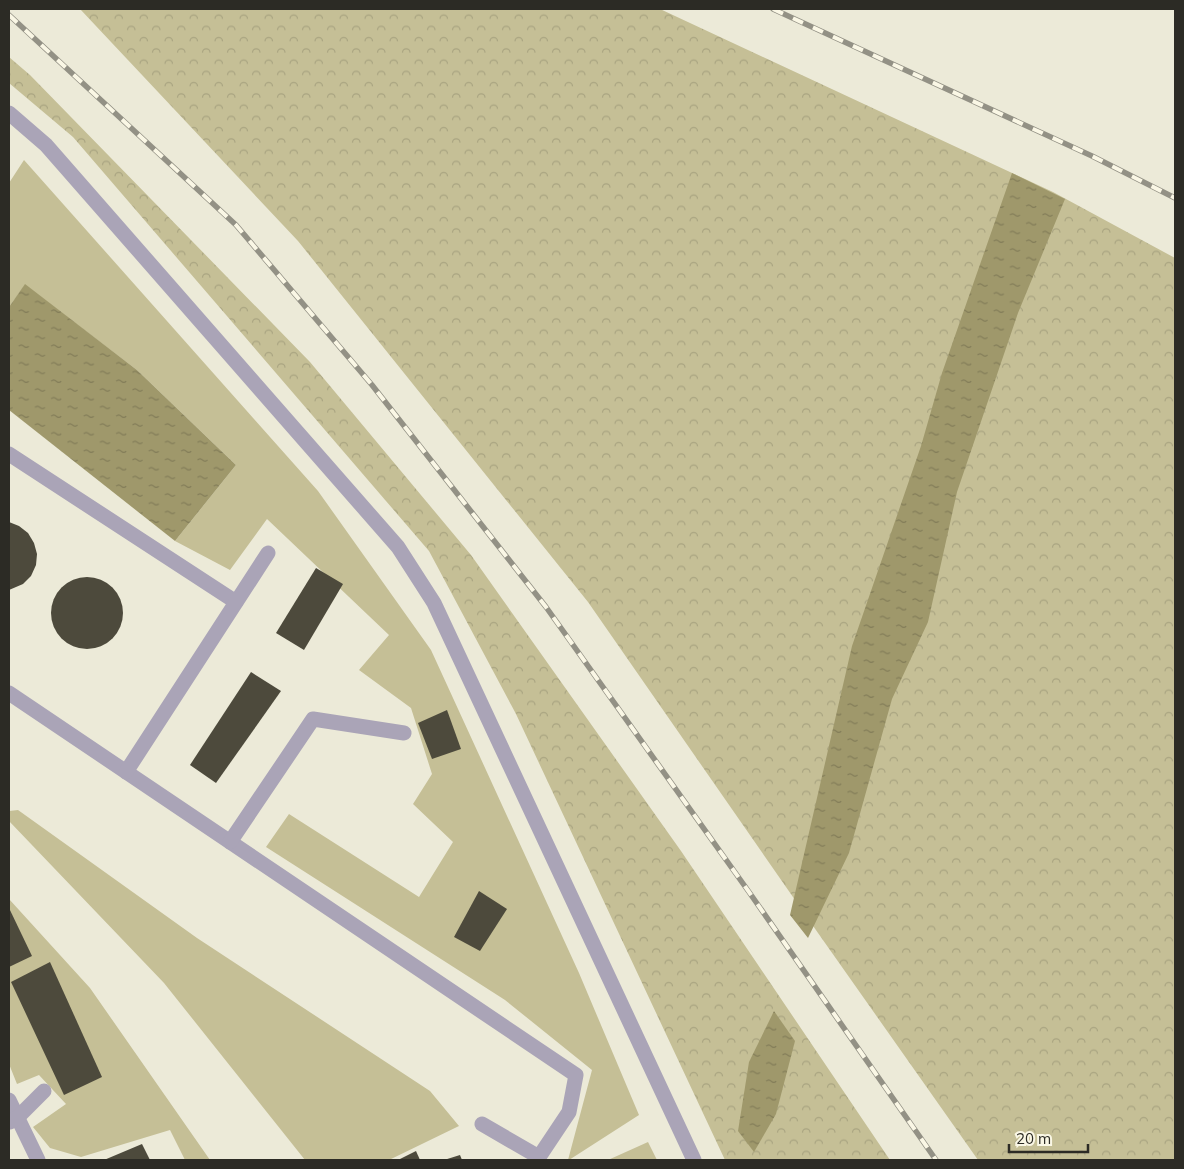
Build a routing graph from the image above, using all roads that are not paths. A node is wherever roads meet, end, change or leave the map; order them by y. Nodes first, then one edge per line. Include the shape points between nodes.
1 (9, 113) edge
2 (9, 454) edge
3 (268, 553) dead end
4 (236, 602) junction
5 (9, 694) edge
6 (404, 733) dead end
7 (126, 772) junction
8 (230, 842) junction
9 (44, 1091) dead end
10 (9, 1100) edge
11 (13, 1120) edge
12 (482, 1124) dead end
13 (517, 1145) junction
14 (38, 1160) edge
15 (518, 1160) edge
16 (694, 1160) edge

1 - 16 street via 46,145 398,547 434,603
2 - 4 street
3 - 4 street
4 - 7 street
5 - 7 street
6 - 8 street via 313,720
7 - 8 street
8 - 13 street via 576,1075 569,1112 538,1157
9 - 11 street
10 - 11 street
11 - 14 street
12 - 13 street
13 - 15 street

